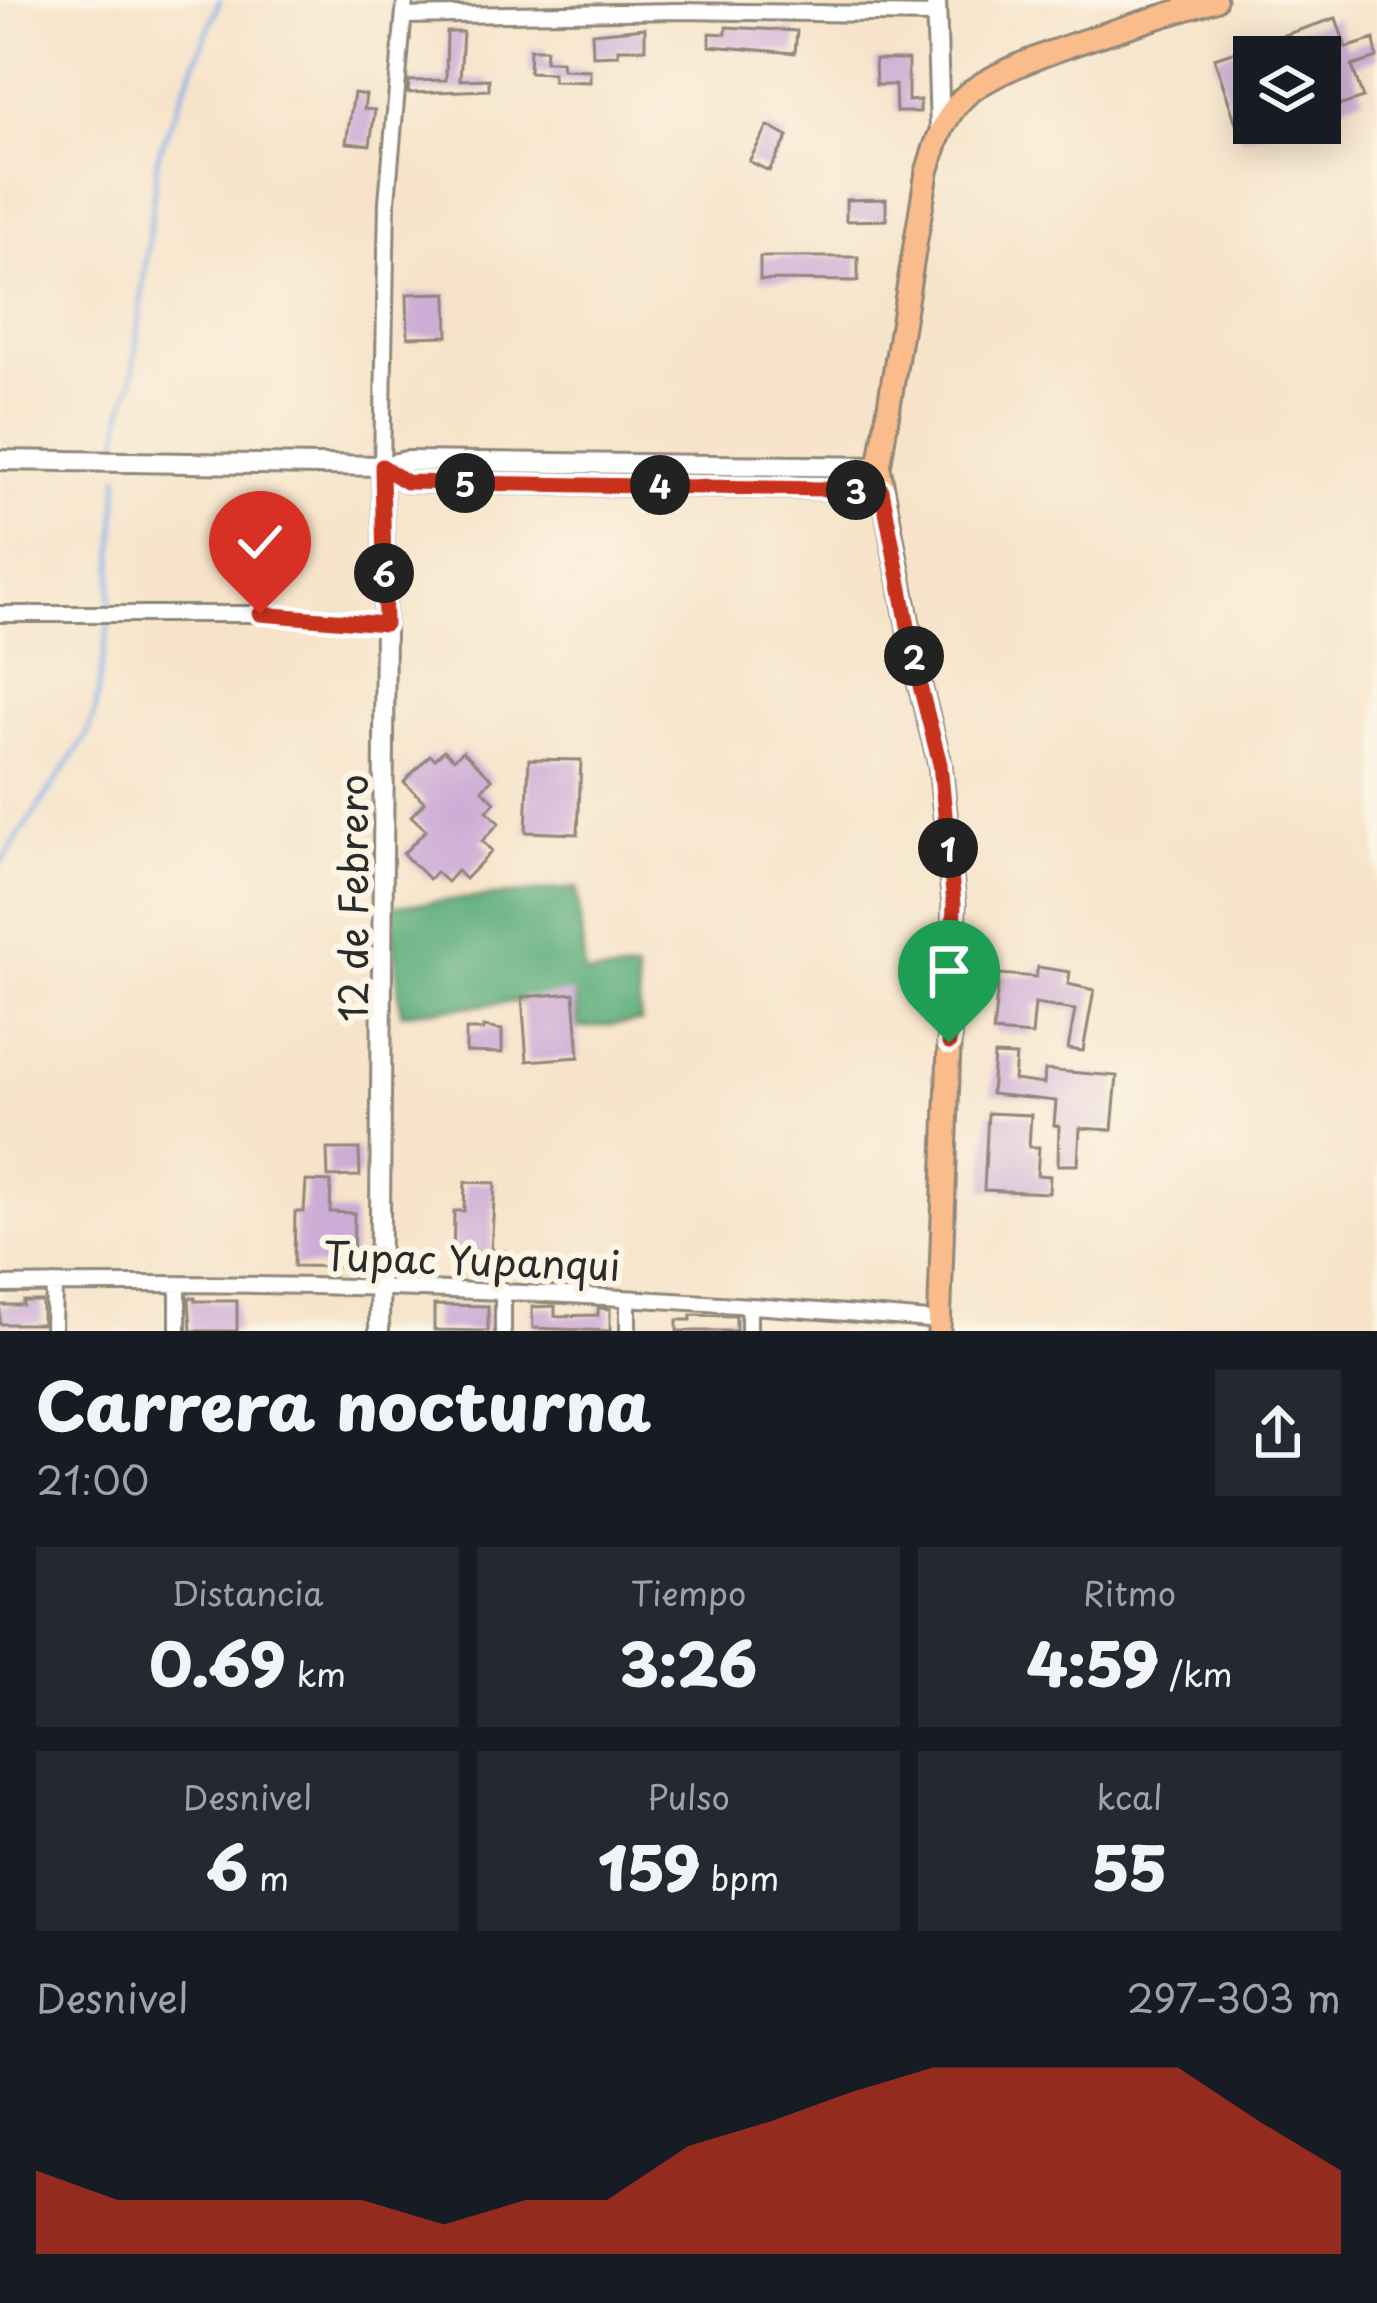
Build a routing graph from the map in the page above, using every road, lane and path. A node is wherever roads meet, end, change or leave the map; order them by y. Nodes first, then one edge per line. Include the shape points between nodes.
1 (1214, 0) edge
2 (678, 5) edge
3 (405, 8) edge
4 (936, 8) edge
5 (940, 131) junction
6 (0, 460) edge
7 (382, 466) junction
8 (879, 467) junction
9 (882, 490) junction
10 (0, 614) edge
11 (385, 624) junction
12 (54, 1284) junction
13 (0, 1285) edge
14 (178, 1285) junction
15 (380, 1286) junction
16 (503, 1290) junction
17 (628, 1299) junction
18 (749, 1306) junction
19 (939, 1326) edge
20 (53, 1331) edge
21 (178, 1331) edge
22 (379, 1331) edge
23 (503, 1331) edge
24 (628, 1331) edge
25 (749, 1331) edge

1 - 5 main road via 979,83
2 - 3 street
2 - 4 street
3 - 7 street via 386,201
4 - 5 street
5 - 8 main road
6 - 7 street
7 - 8 street
7 - 9 street via 406,482
7 - 11 street, 12 de Febrero
8 - 9 main road
9 - 19 main road via 940,764 954,904
10 - 11 street via 260,614
11 - 15 street, 12 de Febrero
12 - 13 street, Tupac Yupanqui
12 - 14 street, Tupac Yupanqui
12 - 20 street
14 - 15 street, Tupac Yupanqui
14 - 21 street
15 - 16 street, Tupac Yupanqui
15 - 22 street, 12 de Febrero
16 - 17 street, Tupac Yupanqui
16 - 23 street
17 - 18 street, Tupac Yupanqui
17 - 24 street
18 - 19 street, Tupac Yupanqui
18 - 25 street

